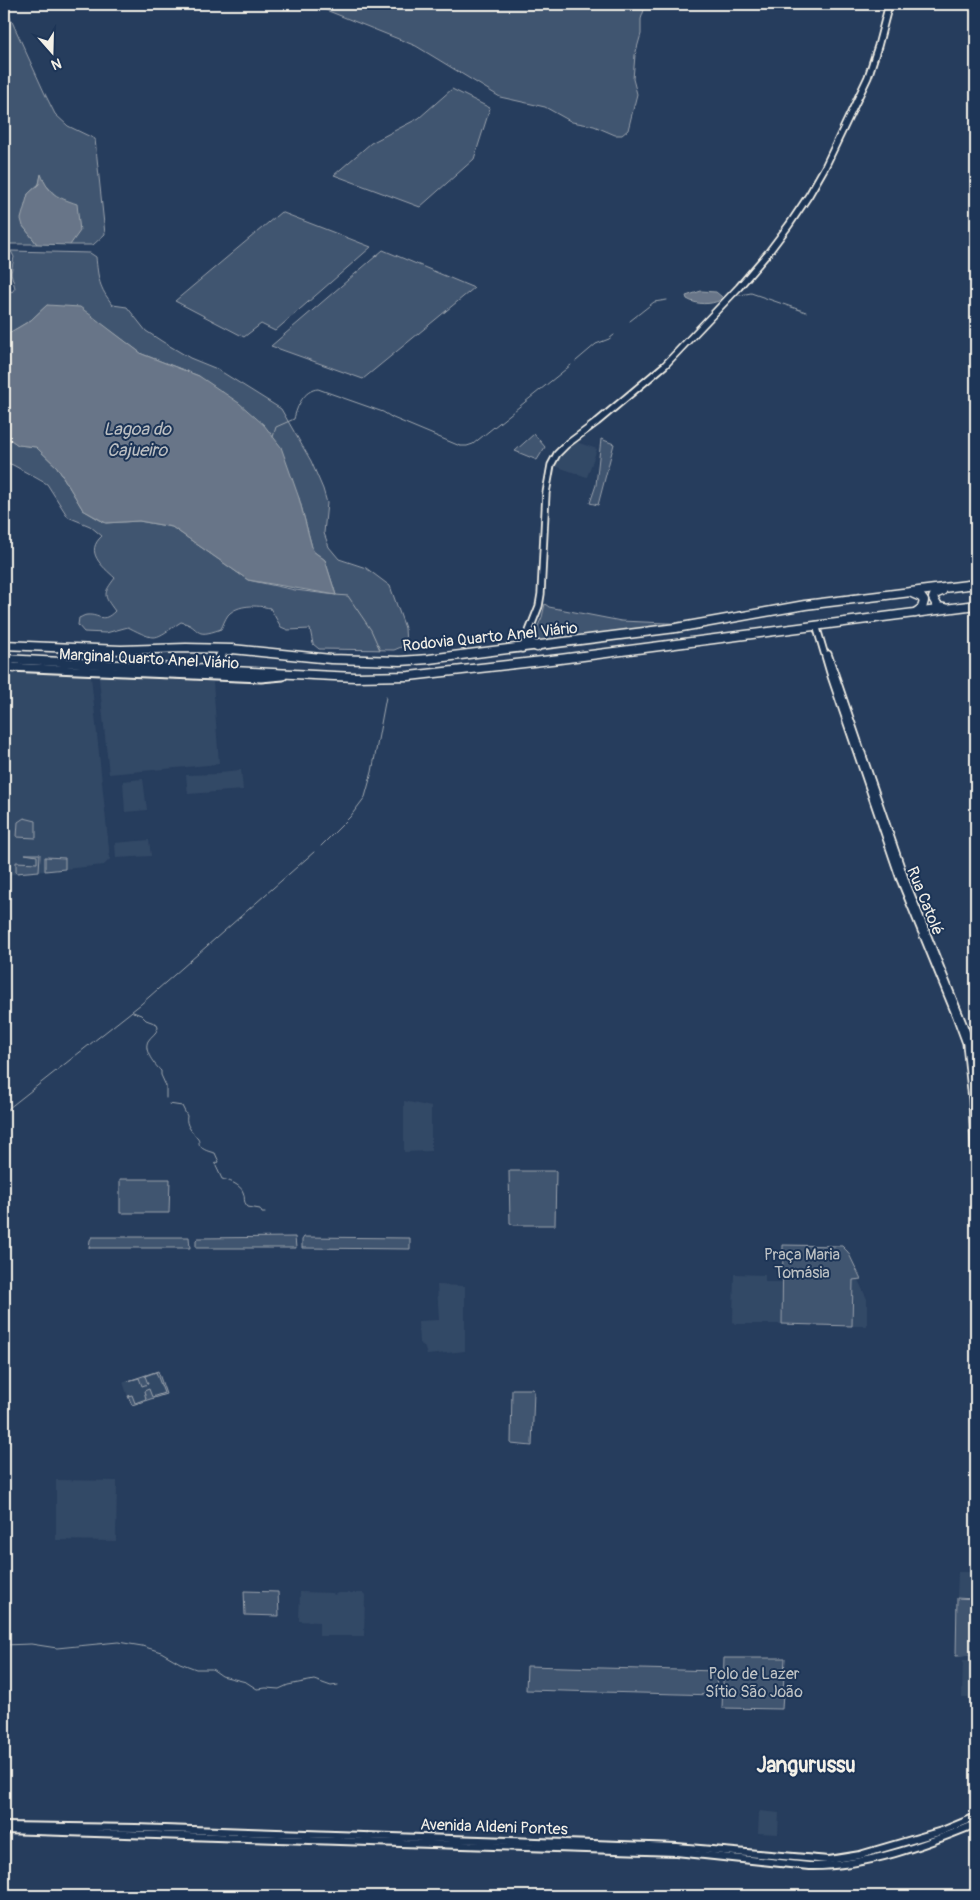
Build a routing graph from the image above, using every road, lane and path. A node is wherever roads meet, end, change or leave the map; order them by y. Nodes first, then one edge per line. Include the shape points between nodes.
1 (888, 4) edge
2 (976, 584) edge
3 (961, 586) junction
4 (907, 592) junction
5 (976, 605) edge
6 (947, 609) junction
7 (915, 612) junction
8 (818, 625) junction
9 (527, 635) junction
10 (559, 644) junction
11 (4, 645) edge
12 (537, 647) junction
13 (232, 649) junction
14 (522, 649) junction
15 (475, 655) junction
16 (4, 659) edge
17 (560, 659) junction
18 (4, 666) edge
19 (14, 668) joint
20 (474, 669) junction
21 (229, 671) junction
22 (293, 674) junction
23 (955, 1005) junction
24 (976, 1102) edge
25 (976, 1192) edge
26 (976, 1817) edge
27 (976, 1824) edge
28 (4, 1826) edge
29 (4, 1830) edge

1 - 9 street via 868,77 825,167 784,232 739,287 670,360 557,454 551,465 546,494 541,594
2 - 3 highway, Rodovia Quarto Anel Viário
3 - 4 highway, Rodovia Quarto Anel Viário
3 - 6 highway via 934,595 937,605
4 - 7 highway via 924,599 922,608
4 - 10 highway, Rodovia Quarto Anel Viário
5 - 6 highway, Rodovia Quarto Anel Viário
6 - 7 highway, Rodovia Quarto Anel Viário
7 - 8 highway, Rodovia Quarto Anel Viário
8 - 17 highway, Rodovia Quarto Anel Viário
8 - 23 street, Rua Catolé via 900,879
9 - 12 highway
9 - 14 street
10 - 12 highway, Rodovia Quarto Anel Viário
10 - 17 highway
11 - 13 highway, Rodovia Quarto Anel Viário via 121,650
12 - 14 highway, Rodovia Quarto Anel Viário
13 - 15 highway, Rodovia Quarto Anel Viário via 400,661
13 - 21 highway via 220,656
14 - 15 highway, Rodovia Quarto Anel Viário
15 - 20 highway
16 - 21 highway, Rodovia Quarto Anel Viário
17 - 20 highway, Rodovia Quarto Anel Viário
18 - 19 highway
19 - 22 main road, Marginal Quarto Anel Viário via 262,678
20 - 22 highway, Rodovia Quarto Anel Viário via 409,676
21 - 22 highway, Rodovia Quarto Anel Viário
23 - 24 street, Rua Catolé via 970,1042
23 - 25 street, Rua Catolé via 967,1050
26 - 28 main road, Avenida Aldeni Pontes via 942,1831 829,1860 676,1846
27 - 29 main road, Avenida Aldeni Pontes via 942,1838 866,1860 823,1866 676,1852

